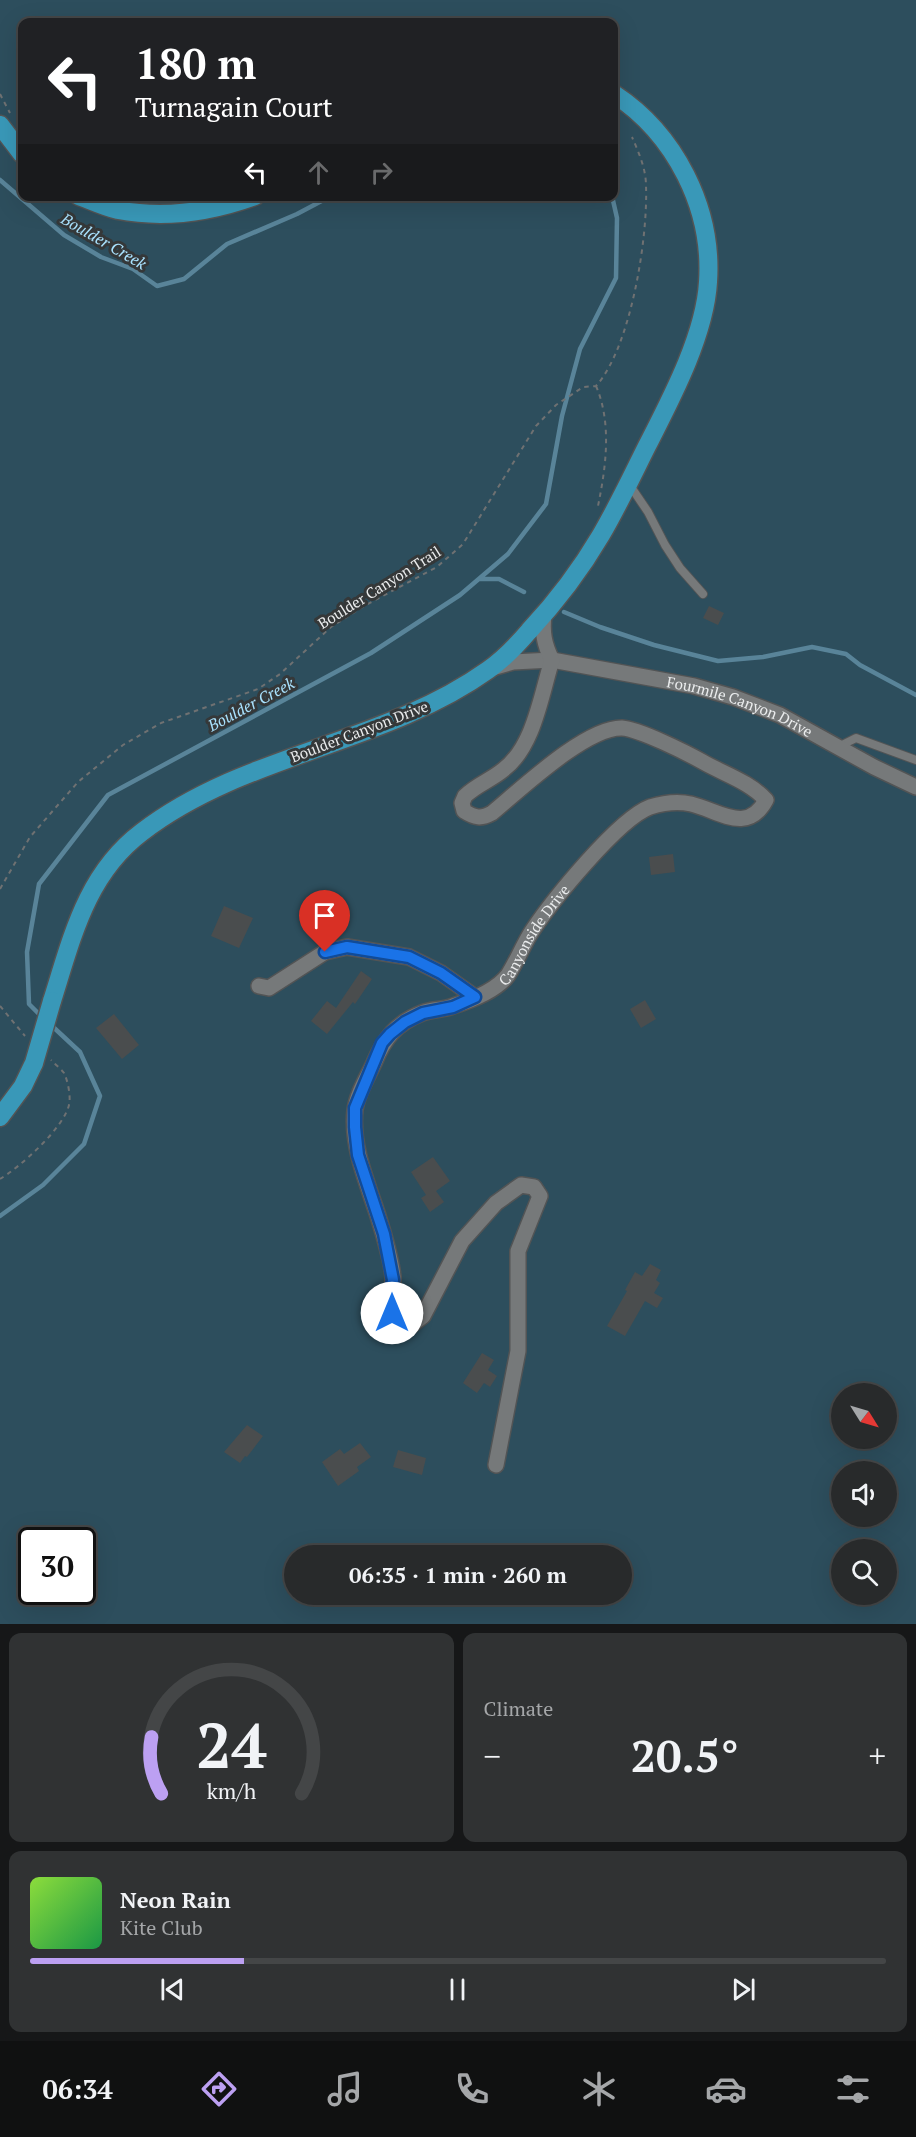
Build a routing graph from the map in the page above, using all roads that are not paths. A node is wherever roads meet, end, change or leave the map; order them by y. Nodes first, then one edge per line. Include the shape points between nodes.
1 (618, 97) edge
2 (0, 124) edge
3 (18, 149) edge
4 (93, 201) edge
5 (241, 201) edge
6 (628, 483) junction
7 (703, 594) dead end
8 (544, 615) junction
9 (552, 660) junction
10 (492, 668) junction
11 (838, 747) junction
12 (916, 760) edge
13 (916, 786) edge
14 (259, 986) dead end
15 (475, 997) junction
16 (0, 1117) edge
17 (496, 1465) dead end

1 - 6 main road, Boulder Canyon Drive via 647,120 671,149 701,212 708,246 708,284 697,334
2 - 3 main road
4 - 5 main road via 117,210 155,214 189,213
6 - 7 lane via 680,568
6 - 8 main road, Boulder Canyon Drive via 600,538
8 - 9 street via 544,642
8 - 10 main road, Boulder Canyon Drive
9 - 10 street, Fourmile Canyon Drive via 513,662
9 - 11 street, Fourmile Canyon Drive via 675,682 733,697 780,715
9 - 15 street, Canyonside Drive via 526,743 504,770 465,796 464,811 474,818 492,813 568,752 605,730 623,728 697,758 747,784 766,800 752,817 739,820 675,802 649,808 627,821 548,910 498,986
10 - 16 main road, Boulder Canyon Drive, bridge via 417,711 264,767 206,793 140,833 101,873 86,900 52,1001 42,1061
11 - 12 lane via 856,738
11 - 13 street, Fourmile Canyon Drive
14 - 15 street via 269,988 325,952 347,947 409,957
15 - 17 street, Canyonside Drive via 453,1007 423,1013 390,1034 382,1043 355,1108 355,1127 358,1155 384,1234 393,1280 389,1298 392,1313 399,1323 409,1327 423,1316 462,1241 496,1203 521,1185 534,1187 540,1196 518,1251 518,1351

